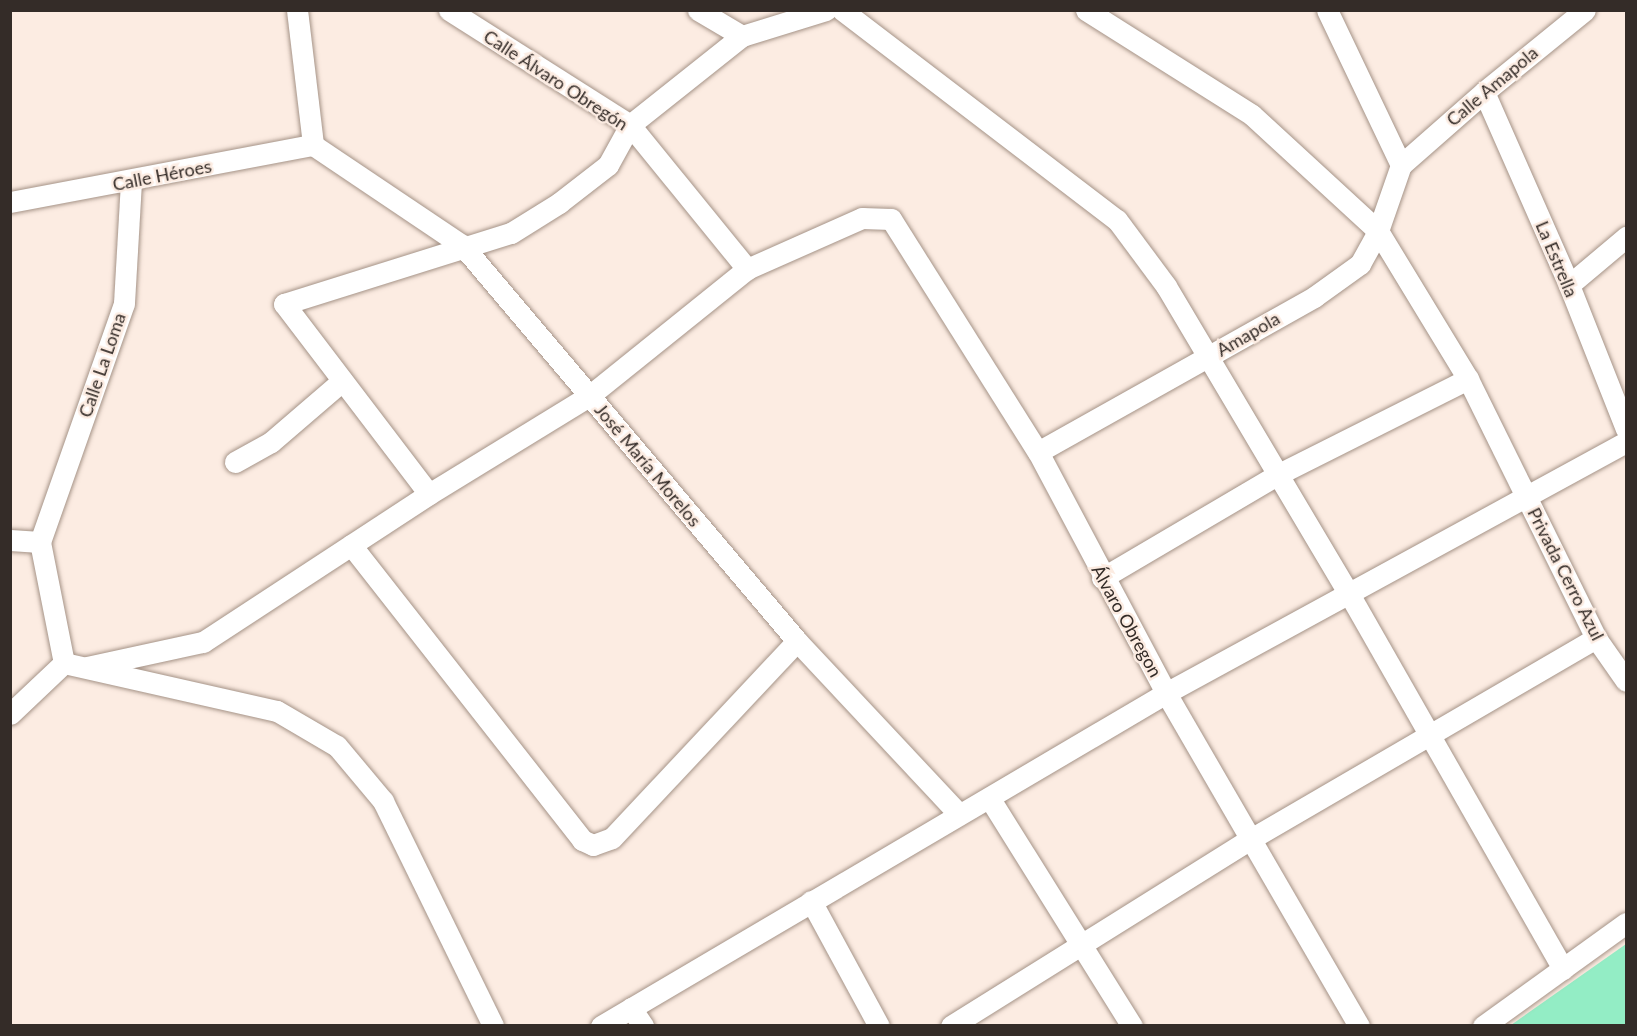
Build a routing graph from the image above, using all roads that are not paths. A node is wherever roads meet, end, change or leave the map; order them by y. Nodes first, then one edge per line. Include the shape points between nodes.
1 (297, 10) edge
2 (449, 10) edge
3 (698, 10) edge
4 (826, 10) edge
5 (842, 10) edge
6 (1086, 10) edge
7 (1327, 10) edge
8 (1585, 10) edge
9 (742, 36) junction
10 (1484, 92) junction
11 (630, 125) junction
12 (313, 145) junction
13 (1401, 165) junction
14 (131, 182) junction
15 (10, 202) edge
16 (1378, 231) junction
17 (1626, 237) edge
18 (462, 245) junction
19 (747, 269) junction
20 (1569, 285) junction
21 (1207, 357) junction
22 (1468, 379) junction
23 (342, 381) junction
24 (589, 396) junction
25 (1626, 429) edge
26 (1626, 442) edge
27 (1038, 452) junction
28 (235, 462) dead end
29 (1277, 475) junction
30 (429, 494) junction
31 (1527, 495) junction
32 (10, 540) edge
33 (40, 542) junction
34 (351, 545) junction
35 (1102, 578) junction
36 (1348, 592) junction
37 (1596, 638) junction
38 (797, 641) junction
39 (64, 663) junction
40 (87, 667) junction
41 (1626, 681) edge
42 (1166, 693) junction
43 (10, 714) edge
44 (1430, 735) junction
45 (990, 799) junction
46 (959, 813) junction
47 (1249, 840) junction
48 (811, 901) junction
49 (1626, 923) edge
50 (1081, 945) junction
51 (1563, 969) junction
52 (637, 1017) edge
53 (493, 1026) edge
54 (600, 1026) edge
55 (879, 1026) edge
56 (951, 1026) edge
57 (1132, 1026) edge
58 (1359, 1026) edge
59 (1483, 1026) edge

1 - 12 street
2 - 11 street, Calle Álvaro Obregón
3 - 9 street
4 - 9 street
5 - 21 street via 1117,220 1166,286
6 - 16 street, Privada Cerro Azul via 1252,115
7 - 13 street
8 - 10 street, Calle Amapola
9 - 11 street
10 - 13 street, Calle Amapola
10 - 20 street, La Estrella
11 - 18 street via 608,165 559,203 511,233
11 - 19 street, Calle Álvaro Obregón
12 - 14 street, Calle Héroes
12 - 18 street, José María Morelos
13 - 16 street, Amapola
14 - 15 street, Calle Héroes
14 - 33 street, Calle La Loma via 124,303
16 - 21 street, Amapola via 1360,264 1314,297
16 - 22 street, Privada Cerro Azul
17 - 20 street
18 - 23 street via 284,304
18 - 24 street, José María Morelos
19 - 24 street
19 - 27 street, Álvaro Obregon via 862,218 891,219
20 - 25 street, La Estrella
21 - 27 street, Amapola
21 - 29 street
22 - 29 street
22 - 31 street, Privada Cerro Azul
23 - 28 street via 271,442
23 - 30 street
24 - 30 street
24 - 38 street, José María Morelos
26 - 31 street
27 - 35 street, Álvaro Obregon
29 - 35 street
29 - 36 street
30 - 34 street
31 - 36 street
31 - 37 street, Privada Cerro Azul
32 - 33 street
33 - 39 street
34 - 38 street via 582,840 593,845 612,838
34 - 40 street via 203,642
35 - 42 street, Álvaro Obregon
36 - 42 street
36 - 44 street
37 - 41 street, Privada Cerro Azul
37 - 44 street
38 - 46 street, José María Morelos
39 - 40 street
39 - 43 street
40 - 53 street via 277,711 337,746 383,801
42 - 45 street
42 - 47 street, Álvaro Obregon
44 - 47 street
44 - 51 street
45 - 46 street
45 - 50 street
46 - 48 street
47 - 50 street
47 - 58 street, Álvaro Obregon
48 - 52 street
48 - 55 street
49 - 51 street
50 - 56 street
50 - 57 street
51 - 59 street
52 - 54 street

